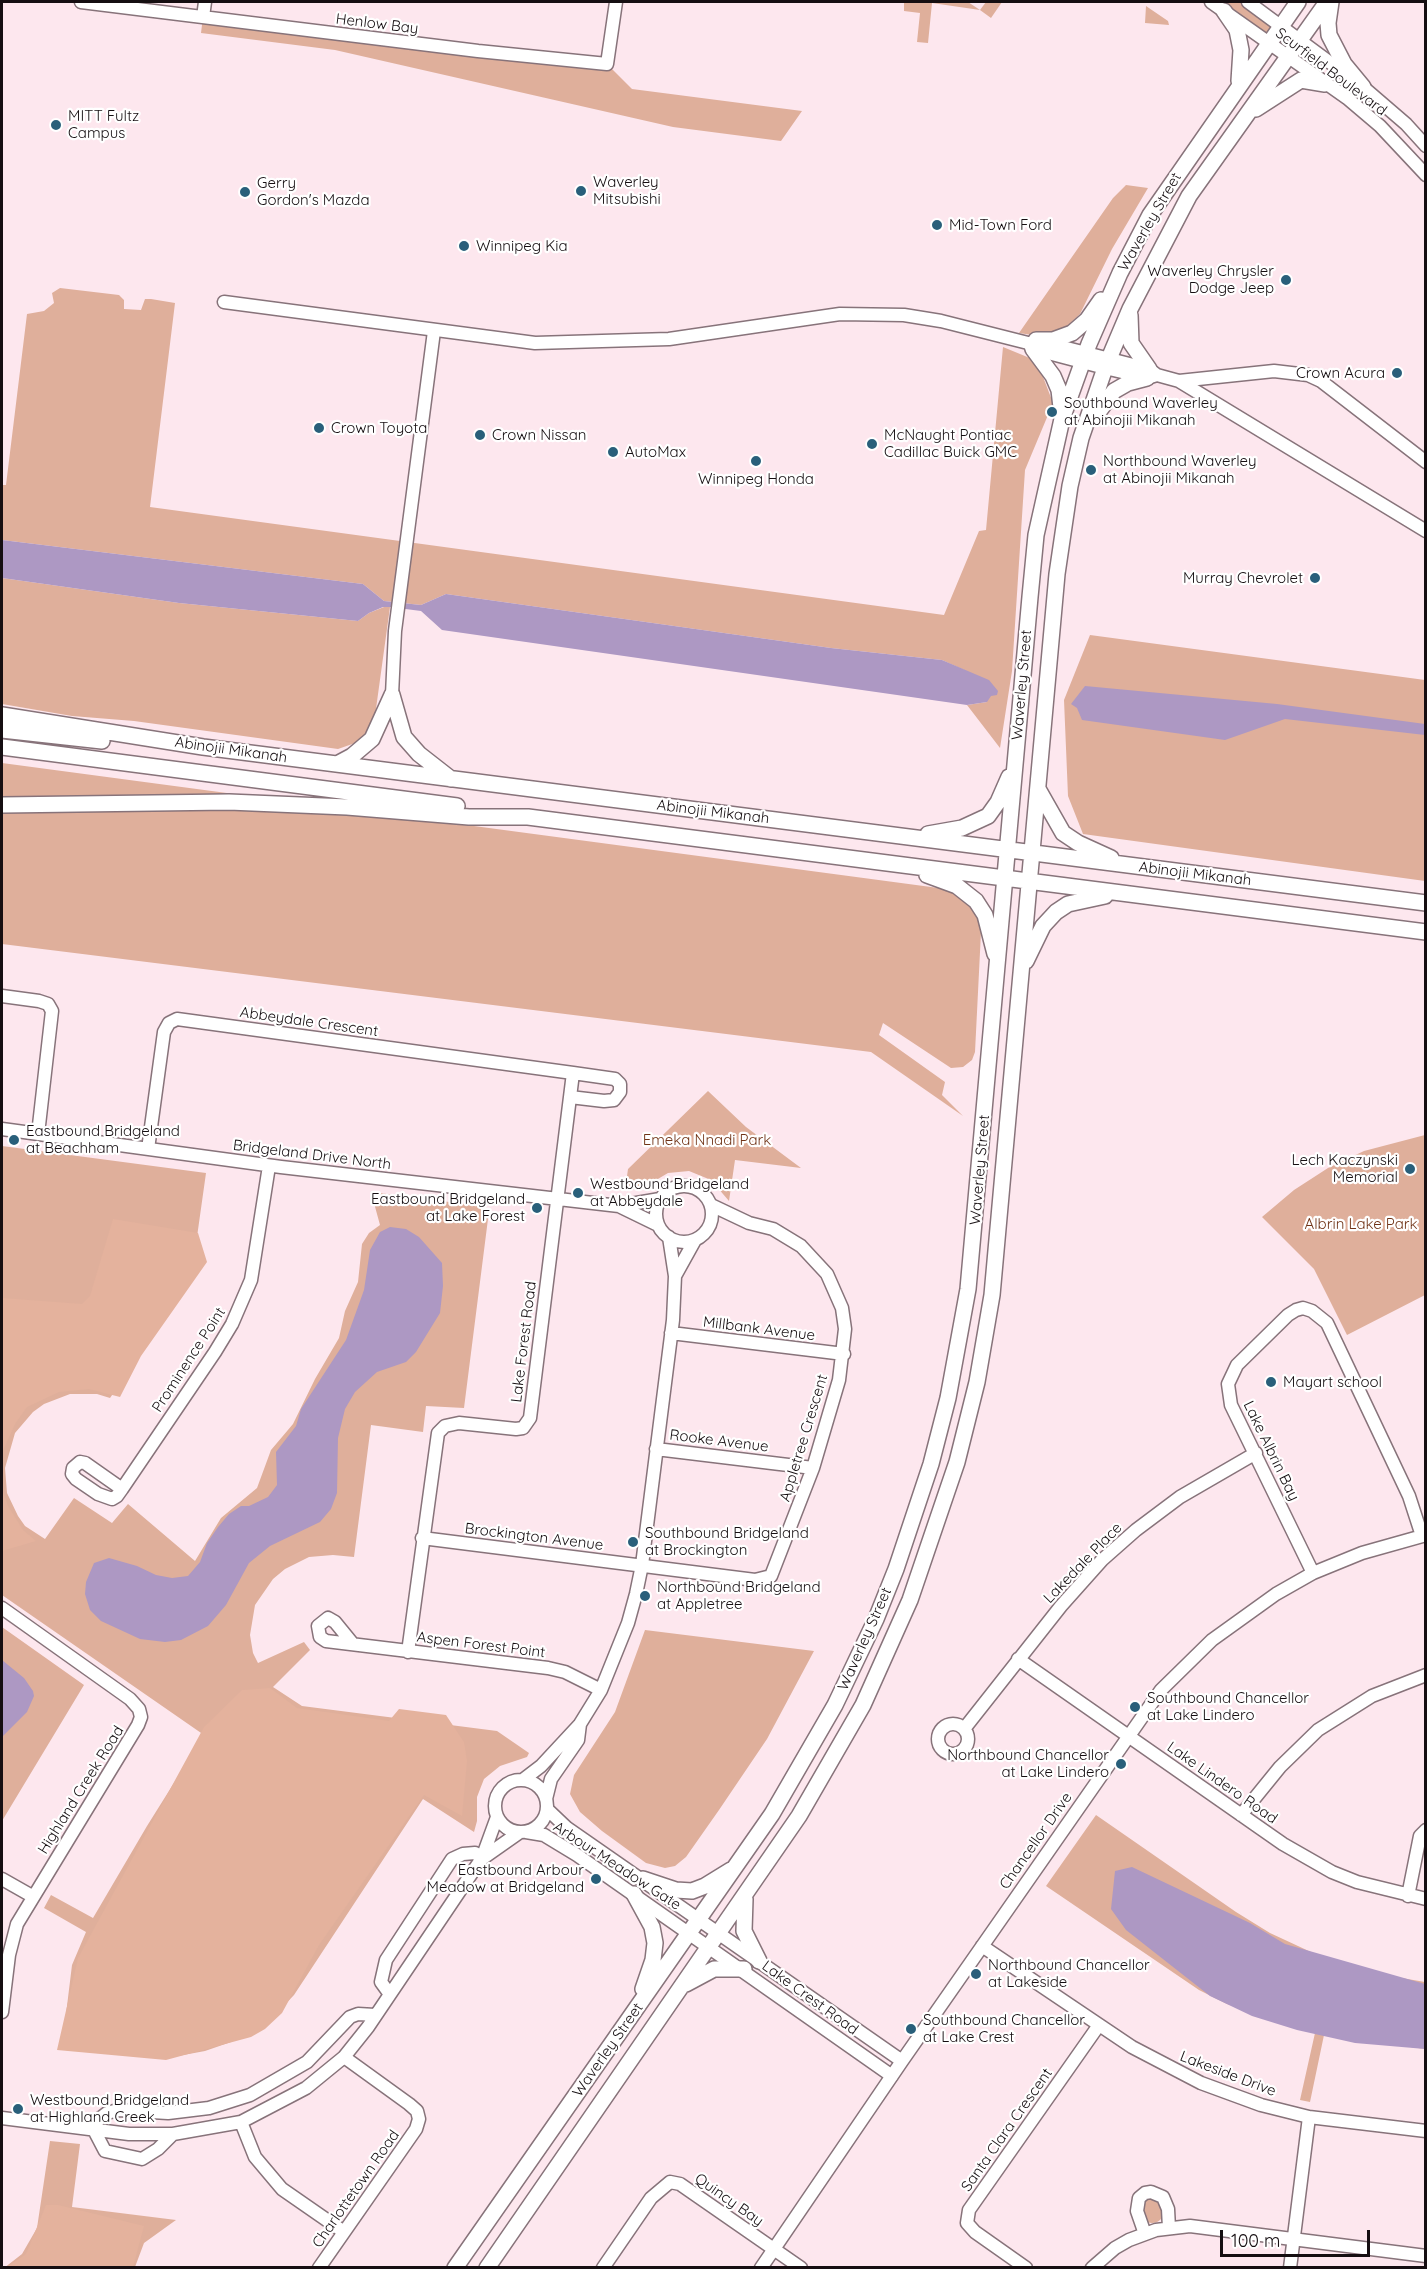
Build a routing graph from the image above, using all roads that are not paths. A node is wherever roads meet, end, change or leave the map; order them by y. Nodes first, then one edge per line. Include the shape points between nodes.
1 (81, 2) edge
2 (205, 2) edge
3 (616, 2) edge
4 (1211, 2) edge
5 (1248, 2) edge
6 (1298, 2) edge
7 (1329, 2) edge
8 (1224, 11) junction
9 (203, 17) junction
10 (1281, 25) junction
11 (1301, 39) junction
12 (1268, 43) junction
13 (1288, 57) junction
14 (1325, 84) junction
15 (1238, 86) junction
16 (1363, 87) junction
17 (1246, 116) junction
18 (1425, 146) edge
19 (1425, 175) edge
20 (1120, 273) junction
21 (224, 302) dead end
22 (1130, 309) junction
23 (434, 331) junction
24 (1032, 344) junction
25 (1084, 357) junction
26 (1107, 364) junction
27 (1151, 374) junction
28 (1179, 381) junction
29 (1062, 419) junction
30 (1081, 438) junction
31 (1425, 462) edge
32 (1425, 531) edge
33 (392, 695) junction
34 (2, 715) edge
35 (2, 730) edge
36 (174, 742) junction
37 (2, 747) edge
38 (337, 764) junction
39 (1015, 766) junction
40 (451, 779) junction
41 (1038, 788) junction
42 (2, 805) edge
43 (528, 817) junction
44 (910, 837) junction
45 (1008, 849) junction
46 (1032, 853) junction
47 (1124, 865) junction
48 (904, 866) junction
49 (1005, 878) junction
50 (1030, 882) junction
51 (1120, 893) junction
52 (1425, 903) edge
53 (1425, 932) edge
54 (998, 966) junction
55 (1023, 968) junction
56 (2, 996) edge
57 (573, 1073) junction
58 (570, 1097) junction
59 (2, 1129) edge
60 (38, 1134) junction
61 (148, 1149) junction
62 (269, 1166) junction
63 (660, 1199) junction
64 (557, 1200) junction
65 (711, 1205) junction
66 (619, 1206) junction
67 (749, 1223) junction
68 (658, 1225) junction
69 (709, 1228) junction
70 (669, 1238) junction
71 (695, 1240) junction
72 (675, 1276) junction
73 (671, 1333) junction
74 (844, 1354) junction
75 (656, 1449) junction
76 (1256, 1453) junction
77 (813, 1468) junction
78 (122, 1489) dead end
79 (1424, 1535) edge
80 (422, 1538) junction
81 (642, 1565) junction
82 (1313, 1573) junction
83 (2, 1608) edge
84 (353, 1644) dead end
85 (408, 1652) junction
86 (1018, 1659) junction
87 (1425, 1675) edge
88 (601, 1690) junction
89 (580, 1724) junction
90 (964, 1729) dead end
91 (1128, 1736) junction
92 (524, 1779) junction
93 (547, 1804) junction
94 (1241, 1815) junction
95 (497, 1817) junction
96 (1425, 1830) edge
97 (523, 1832) junction
98 (482, 1858) junction
99 (734, 1868) junction
100 (2, 1879) edge
101 (643, 1879) junction
102 (634, 1894) junction
103 (32, 1896) junction
104 (745, 1896) junction
105 (1408, 1896) junction
106 (1425, 1899) edge
107 (699, 1919) junction
108 (690, 1932) junction
109 (719, 1933) junction
110 (710, 1946) junction
111 (982, 1946) junction
112 (759, 1961) junction
113 (744, 1969) junction
114 (3, 1986) edge
115 (681, 1988) junction
116 (390, 1993) junction
117 (638, 2006) junction
118 (2, 2012) edge
119 (375, 2015) junction
120 (1099, 2025) junction
121 (344, 2057) junction
122 (902, 2061) junction
123 (892, 2076) junction
124 (1309, 2117) junction
125 (2, 2118) edge
126 (241, 2122) junction
127 (94, 2130) junction
128 (1425, 2131) edge
129 (173, 2134) junction
130 (1169, 2228) junction
131 (344, 2232) junction
132 (1145, 2234) junction
133 (1293, 2240) junction
134 (774, 2249) junction
135 (1425, 2256) edge
136 (319, 2268) edge
137 (455, 2268) edge
138 (487, 2268) edge
139 (603, 2268) edge
140 (761, 2268) edge
141 (801, 2268) edge
142 (1026, 2268) edge
143 (1092, 2268) edge
144 (1290, 2268) edge

1 - 9 street, Henlow Bay
2 - 9 street
3 - 9 street, Henlow Bay via 608,64
4 - 8 street, Scurfield Boulevard
5 - 10 street, Scurfield Boulevard
6 - 10 main road, Waverley Street
7 - 11 main road, Waverley Street
7 - 16 main road via 1333,44
8 - 12 street, Scurfield Boulevard
8 - 15 main road via 1237,30 1241,50
10 - 11 street, Scurfield Boulevard
10 - 12 main road, Waverley Street
11 - 13 main road, Waverley Street
11 - 16 street, Scurfield Boulevard
12 - 13 street, Scurfield Boulevard
12 - 15 main road, Waverley Street
13 - 14 street, Scurfield Boulevard
13 - 17 main road, Waverley Street
14 - 17 main road via 1301,80
14 - 19 street, Scurfield Boulevard via 1380,126
15 - 20 main road, Waverley Street via 1165,191
16 - 18 street, Scurfield Boulevard
17 - 22 main road, Waverley Street via 1189,196
20 - 24 main road via 1087,320 1072,333
20 - 25 main road, Waverley Street
21 - 23 street
22 - 26 main road, Waverley Street
22 - 27 main road via 1131,343
23 - 24 street via 535,343 669,339 863,312 941,321
23 - 33 street via 395,631
24 - 25 street
24 - 29 main road via 1059,390
25 - 26 street
25 - 29 main road, Waverley Street
26 - 27 street
26 - 30 main road, Waverley Street
27 - 28 street
27 - 30 main road via 1114,391
28 - 31 street via 1274,370 1308,375
28 - 32 street
29 - 39 main road, Waverley Street via 1036,535
30 - 41 main road, Waverley Street via 1059,557
33 - 38 main road via 372,739
33 - 40 main road via 404,737
34 - 36 main road, Abinojii Mikanah
35 - 36 main road via 120,744
36 - 38 main road, Abinojii Mikanah
37 - 43 main road
38 - 40 main road, Abinojii Mikanah
39 - 44 main road via 988,816 962,828
39 - 45 main road, Waverley Street
40 - 44 main road, Abinojii Mikanah
41 - 46 main road, Waverley Street
41 - 47 main road via 1056,824 1067,836
42 - 43 main road, Abinojii Mikanah via 219,802
43 - 48 main road, Abinojii Mikanah
44 - 45 main road, Abinojii Mikanah
45 - 46 main road, Abinojii Mikanah
45 - 49 main road, Waverley Street
46 - 47 main road, Abinojii Mikanah
46 - 50 main road, Waverley Street
47 - 52 main road, Abinojii Mikanah
48 - 49 main road, Abinojii Mikanah
48 - 54 main road via 957,886 976,901 987,921
49 - 50 main road, Abinojii Mikanah
49 - 54 main road, Waverley Street
50 - 51 main road, Abinojii Mikanah
50 - 55 main road, Waverley Street
51 - 53 main road, Abinojii Mikanah
51 - 55 main road via 1074,902 1056,912 1043,926
54 - 99 main road, Waverley Street via 970,1280 931,1464 896,1569 847,1681 793,1780
55 - 104 main road, Waverley Street via 994,1286 977,1382 950,1487 910,1600 863,1704 821,1780
56 - 60 street via 39,1001 48,1004 52,1011
57 - 58 street
57 - 58 street, Abbeydale Crescent via 615,1079 620,1092 614,1100
57 - 61 street, Abbeydale Crescent via 177,1019 164,1032
58 - 64 street
59 - 60 street, Bridgeland Drive North
60 - 61 street, Bridgeland Drive North
61 - 62 street, Bridgeland Drive North
62 - 64 street, Bridgeland Drive North
62 - 78 street, Prominence Point via 255,1264 240,1309
63 - 65 street via 672,1188 687,1186 702,1192
63 - 66 street, Bridgeland Drive North
63 - 68 street
64 - 66 street, Bridgeland Drive North
64 - 80 street, Lake Forest Road via 530,1418 523,1428 459,1423 438,1432
65 - 67 street, Appletree Crescent
65 - 69 street
66 - 68 street, Bridgeland Drive North
67 - 69 street, Appletree Crescent
67 - 74 street, Appletree Crescent via 788,1237 827,1274 842,1308
68 - 70 street
69 - 71 street
70 - 71 street
70 - 72 street
71 - 72 street
72 - 73 street
73 - 74 street, Millbank Avenue
73 - 75 street
74 - 77 street, Appletree Crescent
75 - 77 street, Rooke Avenue
75 - 81 street
76 - 79 street, Lake Albrin Bay via 1232,1405 1230,1376 1288,1315 1303,1308 1312,1311 1327,1323
76 - 82 street, Lake Albrin Bay
76 - 86 street, Lakedale Place via 1180,1497 1136,1530 1077,1587
77 - 81 street, Appletree Crescent via 777,1564 766,1579
79 - 82 street, Chancellor Drive via 1362,1553
80 - 81 street, Brockington Avenue
80 - 85 street, Lake Forest Road
81 - 88 street via 628,1623
82 - 91 street, Chancellor Drive via 1254,1608 1212,1640 1161,1690
83 - 103 street, Highland Creek Road via 130,1699 141,1717
84 - 85 street, Aspen Forest Point
85 - 88 street, Aspen Forest Point via 548,1668
86 - 90 street, Lakedale Place
86 - 91 street, Lake Lindero Road
87 - 94 street via 1372,1696 1318,1730 1280,1767
88 - 89 street
89 - 92 street
89 - 93 street via 578,1740 550,1779
91 - 94 street, Lake Lindero Road
91 - 111 street, Chancellor Drive
92 - 93 street via 536,1784
92 - 95 street via 512,1780 501,1788 495,1802
93 - 97 street via 542,1821
93 - 101 street, Arbour Meadow Gate via 567,1828
94 - 105 street, Lake Lindero Road via 1332,1872
95 - 97 street via 509,1828
95 - 98 street
96 - 105 street via 1420,1836
97 - 98 street
97 - 102 street, Arbour Meadow Gate via 539,1833 555,1841
98 - 116 street
98 - 116 street via 463,1854 452,1859 386,1960 381,1982
99 - 101 main road via 692,1891
99 - 107 main road, Waverley Street
100 - 103 street
101 - 107 street, Arbour Meadow Gate
102 - 108 street, Arbour Meadow Gate
102 - 117 main road via 652,1927 655,1948
103 - 114 street, Highland Creek Road via 12,1939
104 - 109 main road, Waverley Street
104 - 112 main road via 744,1931
105 - 106 street, Lake Lindero Road
107 - 108 main road, Waverley Street
107 - 109 street, Arbour Meadow Gate
108 - 110 street, Arbour Meadow Gate
108 - 117 main road, Waverley Street
109 - 110 main road, Waverley Street
109 - 112 street, Lake Crest Road
110 - 113 street, Lake Crest Road
110 - 115 main road, Waverley Street
111 - 120 street, Lakeside Drive
111 - 122 street, Chancellor Drive
112 - 122 street, Lake Crest Road
113 - 115 main road via 714,1969
113 - 123 street, Lake Crest Road
114 - 118 street, Highland Creek Road
115 - 138 main road, Waverley Street
116 - 119 street
117 - 137 main road, Waverley Street
119 - 121 street
119 - 127 street via 350,2017 307,2062 250,2095 209,2108 168,2113 118,2110 98,2120
120 - 124 street, Lakeside Drive via 1201,2083
120 - 142 street, Santa Clara Crescent via 969,2210 967,2223 975,2232
121 - 126 street via 306,2088
121 - 131 street, Charlottetown Road via 409,2104 419,2119 416,2129
122 - 123 street, Chancellor Drive
123 - 134 street, Chancellor Drive
124 - 128 street, Lakeside Drive
124 - 133 street
125 - 127 street
126 - 129 street
126 - 131 street via 255,2157 282,2189
127 - 129 street
127 - 129 street via 105,2151 142,2158
130 - 132 street
130 - 132 street via 1163,2197 1145,2193 1139,2198 1137,2211
130 - 133 street via 1190,2226
131 - 136 street, Charlottetown Road
132 - 143 street via 1115,2248
133 - 135 street
133 - 144 street
134 - 139 street, Quincy Bay via 680,2184 670,2182 651,2198
134 - 140 street, Chancellor Drive
134 - 141 street, Quincy Bay

